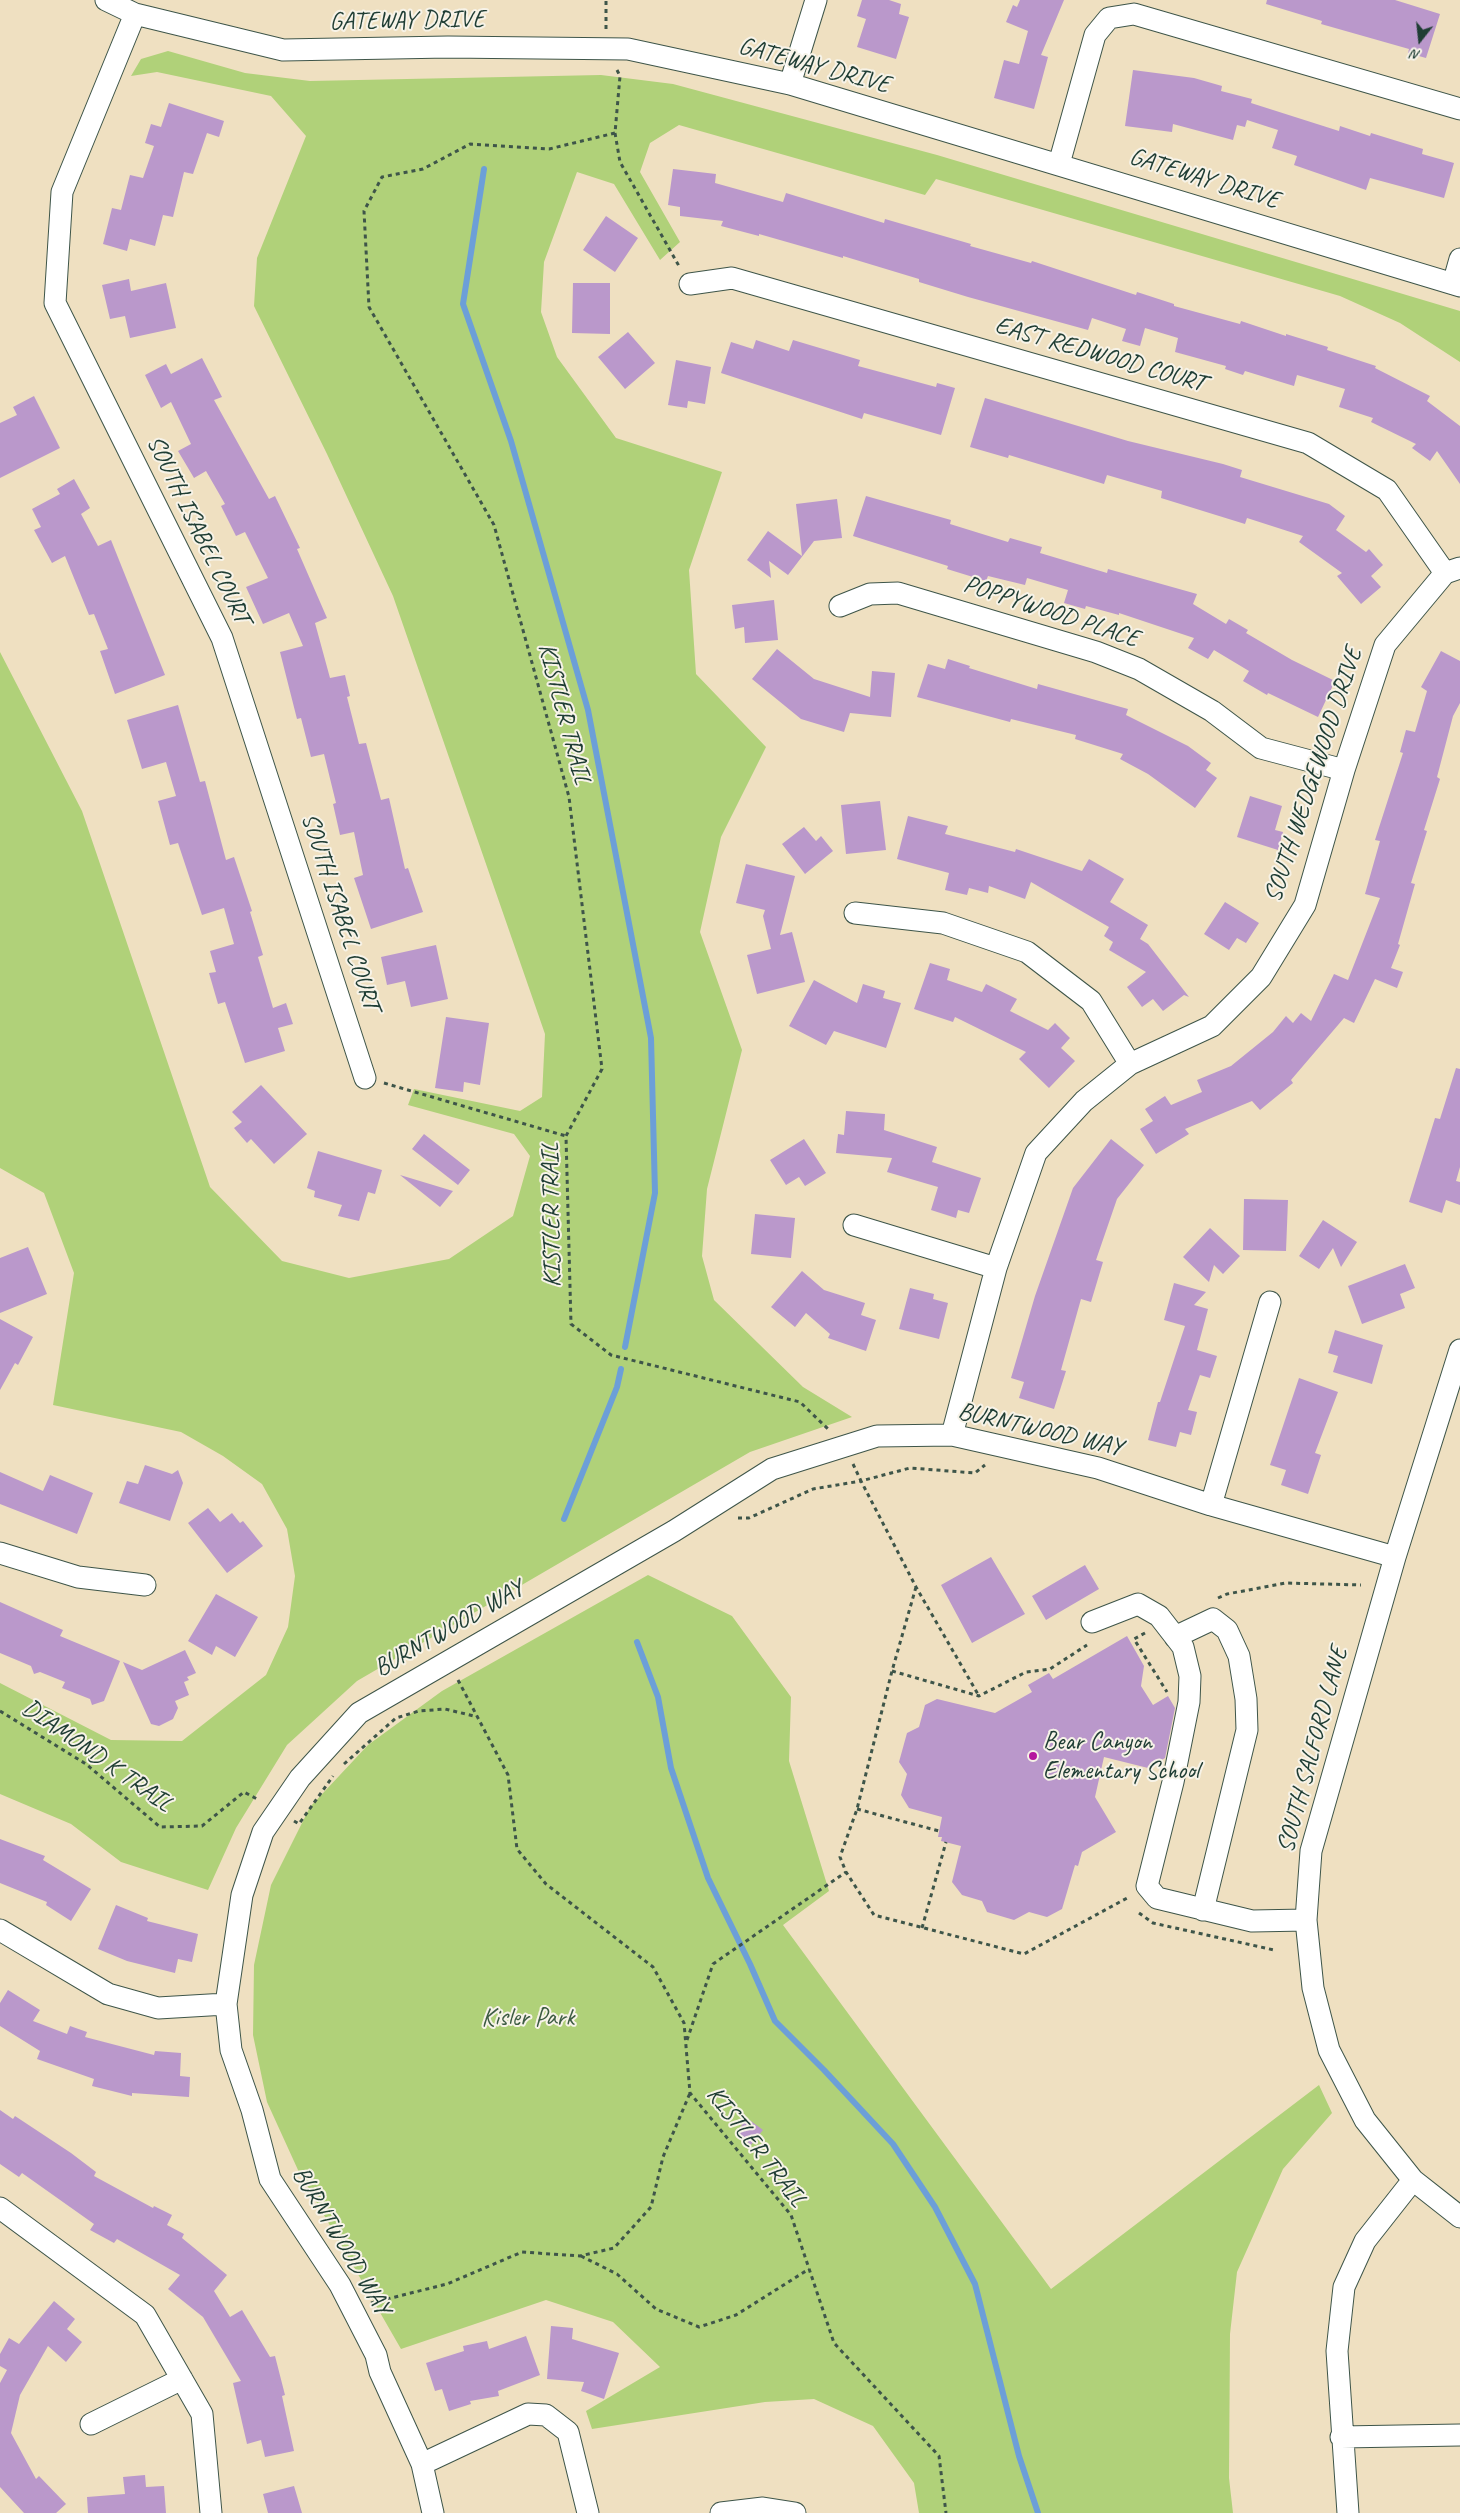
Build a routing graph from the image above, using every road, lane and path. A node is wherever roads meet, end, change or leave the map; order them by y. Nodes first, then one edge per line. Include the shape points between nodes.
1 (106, 0) edge
2 (606, 0) edge
3 (816, 0) edge
4 (135, 14) junction
5 (606, 48) junction
6 (790, 84) junction
7 (1460, 109) edge
8 (615, 133) junction
9 (1059, 164) junction
10 (1460, 258) edge
11 (690, 284) joint
12 (1457, 285) edge
13 (1453, 570) edge
14 (840, 606) dead end
15 (1344, 770) junction
16 (855, 913) dead end
17 (1130, 1064) junction
18 (365, 1078) joint
19 (566, 1136) junction
20 (854, 1225) dead end
21 (996, 1268) junction
22 (1270, 1302) dead end
23 (1460, 1350) edge
24 (952, 1435) junction
25 (845, 1446) junction
26 (985, 1465) dead end
27 (861, 1481) junction
28 (1212, 1505) junction
29 (738, 1518) dead end
30 (0, 1553) edge
31 (1395, 1557) junction
32 (145, 1585) dead end
33 (916, 1587) junction
34 (1092, 1622) dead end
35 (1175, 1637) junction
36 (1087, 1645) dead end
37 (445, 1664) junction
38 (892, 1671) junction
39 (979, 1696) junction
40 (0, 1710) edge
41 (478, 1717) junction
42 (342, 1766) dead end
43 (336, 1772) dead end
44 (857, 1809) junction
45 (277, 1811) junction
46 (939, 1831) dead end
47 (946, 1842) dead end
48 (846, 1872) junction
49 (1133, 1903) dead end
50 (1137, 1910) dead end
51 (1203, 1910) junction
52 (1306, 1920) junction
53 (922, 1928) junction
54 (0, 1930) edge
55 (1274, 1950) dead end
56 (226, 2004) junction
57 (687, 2041) junction
58 (690, 2093) junction
59 (1413, 2180) junction
60 (0, 2208) edge
61 (1460, 2217) edge
62 (580, 2256) junction
63 (809, 2269) junction
64 (352, 2308) junction
65 (182, 2379) junction
66 (91, 2424) dead end
67 (1460, 2435) edge
68 (1341, 2437) junction
69 (422, 2464) junction
70 (211, 2513) edge
71 (433, 2513) edge
72 (588, 2513) edge
73 (721, 2513) edge
74 (795, 2513) edge
75 (946, 2513) edge
76 (1348, 2513) edge

1 - 4 street, GATEWAY DRIVE
2 - 5 path
3 - 6 street
4 - 5 street, GATEWAY DRIVE via 283,50
4 - 18 street, SOUTH ISABEL COURT via 62,192 55,304 222,638
5 - 6 street, GATEWAY DRIVE via 628,48
5 - 8 path via 620,76
6 - 9 street, GATEWAY DRIVE
7 - 9 street via 1134,14 1110,18 1096,35
8 - 11 path via 620,162
8 - 19 path, KISTLER TRAIL via 549,149 470,144 423,169 382,177 364,211 369,307 494,525 569,797 602,1069
9 - 12 street, GATEWAY DRIVE
10 - 12 street
11 - 13 street, EAST REDWOOD COURT via 732,278 1308,443 1386,490
13 - 15 street, SOUTH WEDGEWOOD DRIVE via 1385,645
14 - 15 street, POPPYWOOD PLACE via 870,594 898,593 1096,652 1139,669 1212,711 1261,748
15 - 17 street, SOUTH WEDGEWOOD DRIVE via 1305,905 1261,977 1212,1026
16 - 17 street via 943,923 1027,952 1091,1001
17 - 21 street, SOUTH WEDGEWOOD DRIVE via 1084,1101 1036,1153
18 - 19 path
19 - 25 path, KISTLER TRAIL via 571,1324 611,1355 800,1402
20 - 21 street
21 - 24 street, SOUTH WEDGEWOOD DRIVE
22 - 28 street
23 - 31 street, SOUTH SALFORD LANE
24 - 25 street, BURNTWOOD WAY via 877,1436
24 - 28 street, BURNTWOOD WAY via 1098,1468
25 - 27 path, KISTLER TRAIL
25 - 37 street, BURNTWOOD WAY via 772,1469 674,1531
26 - 27 path via 975,1473 910,1468
27 - 29 path via 813,1489 749,1518
27 - 33 path, KISTLER TRAIL
28 - 31 street, BURNTWOOD WAY
30 - 32 street via 78,1577
31 - 52 street, SOUTH SALFORD LANE via 1311,1851
33 - 38 path
33 - 39 path, KISTLER TRAIL
34 - 35 street via 1138,1604 1159,1616
35 - 51 street via 1183,1647 1190,1676 1189,1702 1147,1886 1157,1898
35 - 51 street via 1213,1619 1227,1630 1239,1656 1246,1699 1247,1730
36 - 39 path via 1050,1670 1026,1672
37 - 41 path, KISTLER TRAIL via 462,1686
37 - 45 street, BURNTWOOD WAY via 359,1713 300,1778
38 - 39 path
38 - 44 path
40 - 45 path, DIAMOND K TRAIL via 86,1764 160,1827 202,1826 244,1792
41 - 42 path via 446,1709 419,1711 396,1718
41 - 57 path, KISTLER TRAIL via 508,1775 517,1849 546,1884 653,1967 684,2023
43 - 45 path via 299,1824
44 - 46 path
44 - 48 path via 840,1856
45 - 56 street, BURNTWOOD WAY via 263,1832 242,1895
47 - 53 path
48 - 53 path via 874,1915
48 - 57 path via 713,1964
49 - 53 path via 1128,1897 1024,1954
50 - 55 path via 1153,1923
51 - 52 street via 1252,1921
52 - 59 street, SOUTH SALFORD LANE via 1313,1988 1329,2050 1365,2120
54 - 56 street via 108,1994 158,2008
56 - 64 street, BURNTWOOD WAY via 231,2050 252,2110 270,2179
57 - 58 path, KISTLER TRAIL
58 - 62 path via 663,2157 651,2207 614,2248
58 - 63 path, KISTLER TRAIL via 791,2215
59 - 61 street, SOUTH SALFORD LANE
59 - 68 street via 1365,2241 1344,2287 1337,2351
60 - 65 street via 145,2315
62 - 63 path via 617,2274 656,2310 699,2327 736,2315
62 - 64 path via 522,2252 446,2284
63 - 75 path, KISTLER TRAIL via 834,2342 940,2456
64 - 69 street, BURNTWOOD WAY via 376,2355 380,2372
65 - 66 street
65 - 70 street via 202,2414
67 - 68 street
68 - 76 street
69 - 71 street, BURNTWOOD WAY
69 - 72 street via 528,2414 546,2415 568,2432
73 - 74 street via 763,2508

